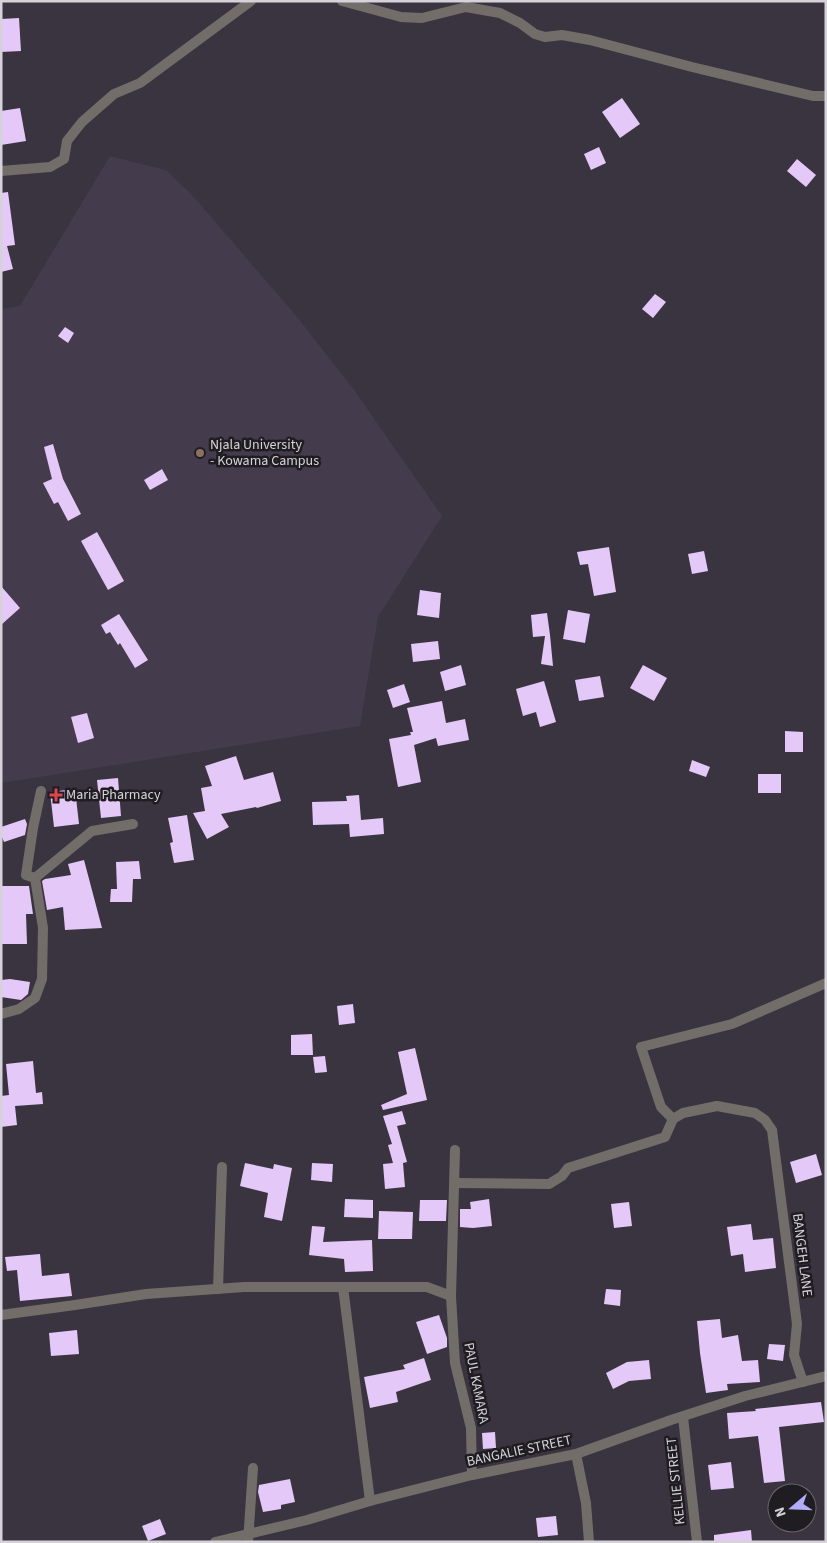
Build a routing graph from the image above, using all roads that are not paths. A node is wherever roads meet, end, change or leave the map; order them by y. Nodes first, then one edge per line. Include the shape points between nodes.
1 (251, 1) edge
2 (342, 1) edge
3 (826, 96) edge
4 (1, 171) edge
5 (41, 791) dead end
6 (133, 824) dead end
7 (30, 877) junction
8 (826, 983) edge
9 (1, 1014) edge
10 (673, 1119) junction
11 (456, 1150) dead end
12 (222, 1167) dead end
13 (455, 1183) junction
14 (344, 1287) junction
15 (218, 1289) junction
16 (451, 1296) junction
17 (1, 1314) edge
18 (826, 1376) edge
19 (803, 1382) junction
20 (683, 1417) junction
21 (576, 1454) junction
22 (253, 1468) dead end
23 (472, 1475) junction
24 (370, 1501) junction
25 (248, 1538) edge
26 (215, 1542) edge
27 (589, 1542) edge
28 (697, 1542) edge

1 - 4 street via 140,83 114,94 82,122 67,141 64,159 50,167
2 - 3 street via 401,17 422,18 466,7 500,13 545,37 562,35 590,40 813,96
5 - 7 street via 33,828
6 - 7 street via 92,831
7 - 9 street via 43,928 42,979 36,998 19,1009
8 - 10 street via 732,1024 641,1047 661,1107
10 - 13 street via 665,1137 568,1168 549,1184
10 - 19 street, BANGEH LANE via 683,1113 717,1106 756,1113 772,1130 797,1324 794,1355
11 - 13 street, PAUL KAMARA
12 - 15 street
13 - 16 street, PAUL KAMARA
14 - 15 street
14 - 16 street via 427,1287
14 - 24 street
15 - 17 street via 146,1294
16 - 23 street, PAUL KAMARA via 455,1363 472,1428
18 - 19 street, BANGALIE STREET
19 - 20 street, BANGALIE STREET via 746,1396
20 - 21 street, BANGALIE STREET
20 - 28 street, KELLIE STREET
21 - 23 street, BANGALIE STREET
21 - 27 street via 586,1504
22 - 25 street
23 - 24 street, BANGALIE STREET
24 - 25 street, BANGALIE STREET
25 - 26 street, BANGALIE STREET

